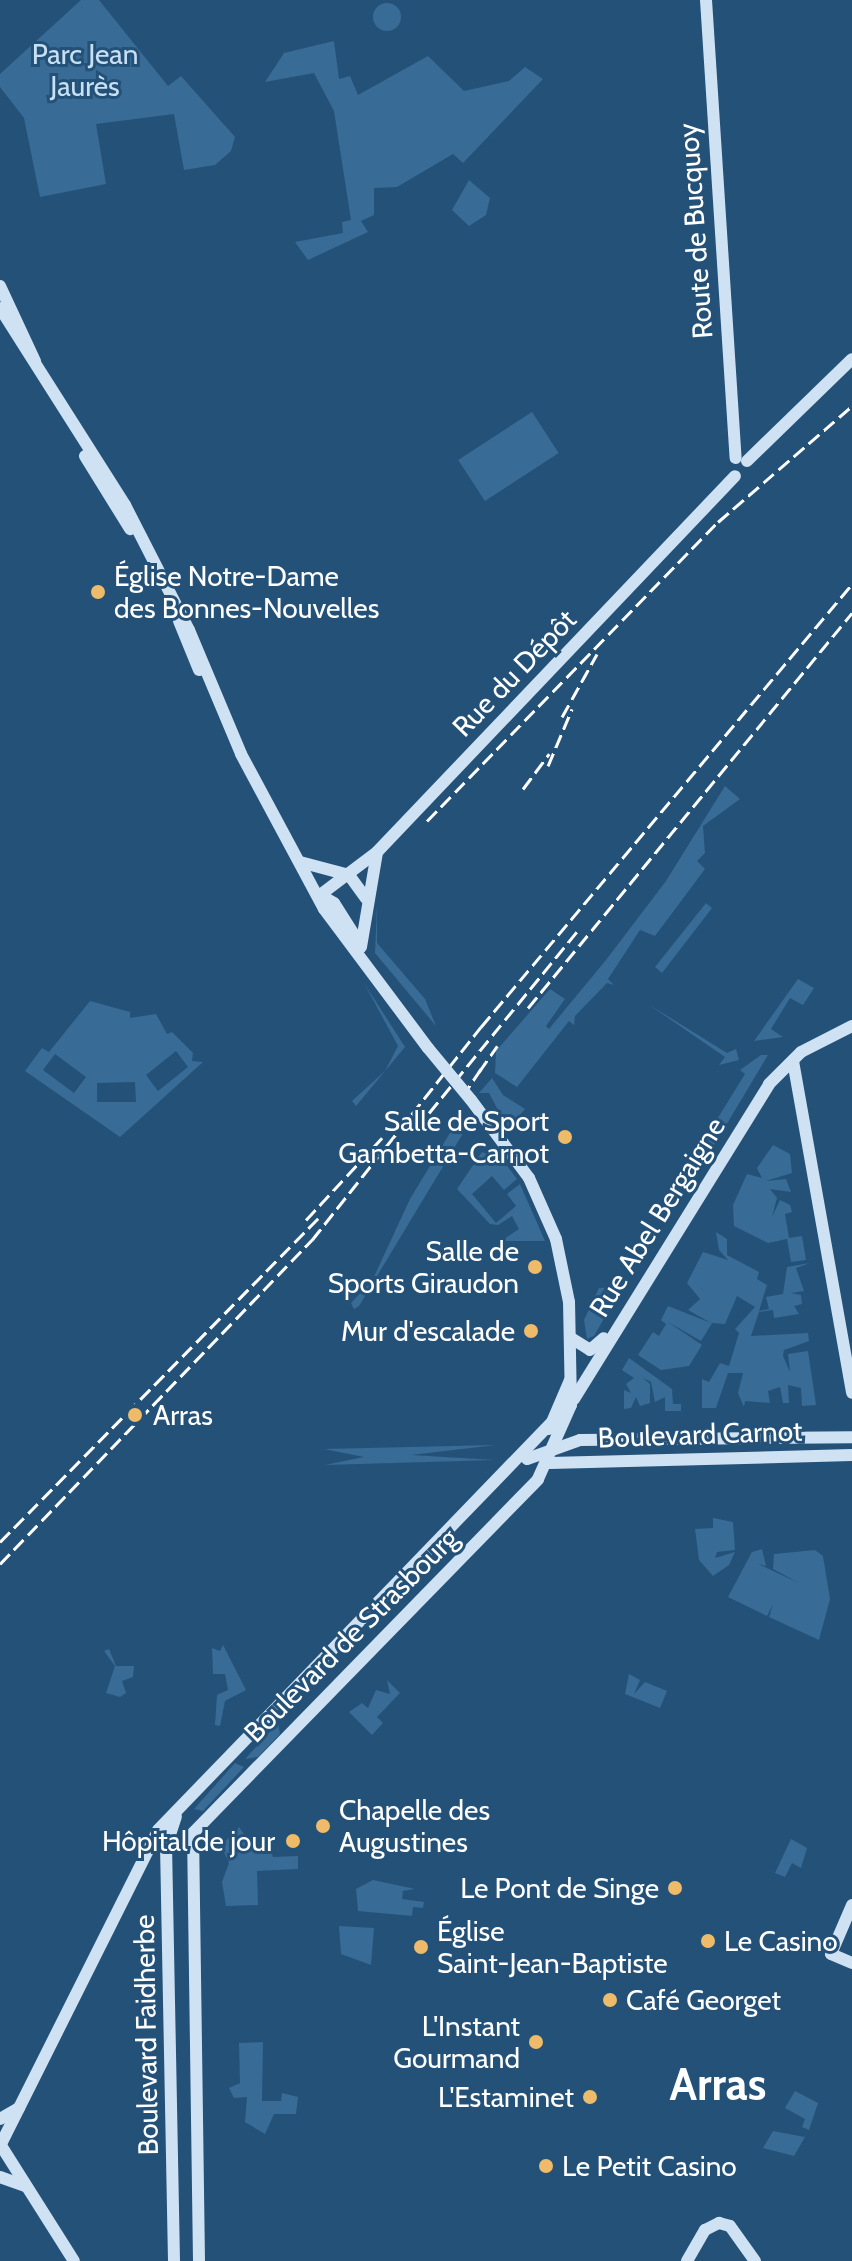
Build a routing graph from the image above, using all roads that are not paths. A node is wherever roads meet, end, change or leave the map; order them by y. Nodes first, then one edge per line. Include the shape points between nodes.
1 (706, 0) edge
2 (0, 286) edge
3 (0, 308) edge
4 (852, 359) edge
5 (39, 375) junction
6 (741, 459) junction
7 (377, 852) junction
8 (297, 860) junction
9 (349, 875) junction
10 (320, 895) junction
11 (366, 898) junction
12 (361, 947) junction
13 (369, 967) junction
14 (852, 1026) edge
15 (793, 1061) junction
16 (613, 1332) junction
17 (571, 1338) junction
18 (571, 1377) junction
19 (852, 1393) edge
20 (571, 1405) junction
21 (565, 1424) junction
22 (852, 1437) edge
23 (576, 1441) junction
24 (557, 1445) junction
25 (541, 1446) junction
26 (852, 1455) edge
27 (550, 1463) junction
28 (180, 1811) junction
29 (191, 1844) joint
30 (852, 1905) edge
31 (852, 1963) edge
32 (19, 2108) junction
33 (0, 2119) edge
34 (0, 2145) edge
35 (0, 2168) edge
36 (0, 2177) edge
37 (14, 2178) junction
38 (30, 2190) junction
39 (74, 2261) edge
40 (174, 2261) edge
41 (199, 2261) edge
42 (687, 2261) edge
43 (755, 2261) edge

1 - 6 main road, Route de Bucquoy
2 - 5 main road
3 - 5 main road
4 - 6 main road
5 - 8 main road via 83,449 110,481
6 - 7 main road, Rue du Dépôt via 748,472 735,476
7 - 9 main road, Rue du Dépôt
7 - 11 main road
8 - 9 main road
8 - 10 main road
9 - 10 main road, Rue du Dépôt
9 - 11 main road
10 - 12 main road via 334,903
10 - 13 main road via 343,938
11 - 12 main road
12 - 13 main road
13 - 17 main road, bridge via 541,1198 563,1264
14 - 15 main road, Rue Abel Bergaigne
15 - 16 main road, Rue Abel Bergaigne via 769,1084
15 - 19 main road
16 - 17 main road via 590,1350
16 - 20 main road, Rue Abel Bergaigne
17 - 18 main road
18 - 20 main road
18 - 25 main road
20 - 21 main road
21 - 23 main road
21 - 24 main road
22 - 23 main road, Boulevard Carnot
23 - 24 main road, Boulevard Carnot
24 - 25 main road, Boulevard Carnot
24 - 27 main road
25 - 27 main road
25 - 28 main road, Boulevard de Strasbourg via 517,1464
26 - 27 main road, Boulevard Carnot
27 - 29 main road, Boulevard de Strasbourg via 198,1825
28 - 32 main road, Boulevard de Strasbourg via 148,1845
28 - 40 main road, Boulevard Faidherbe via 166,1844
29 - 41 main road, Boulevard Faidherbe
30 - 31 main road via 831,1954
32 - 33 main road
32 - 34 main road, Boulevard de Strasbourg
34 - 38 main road
35 - 37 main road
36 - 37 main road
37 - 38 main road
38 - 39 main road
42 - 43 main road via 710,2225 730,2226

